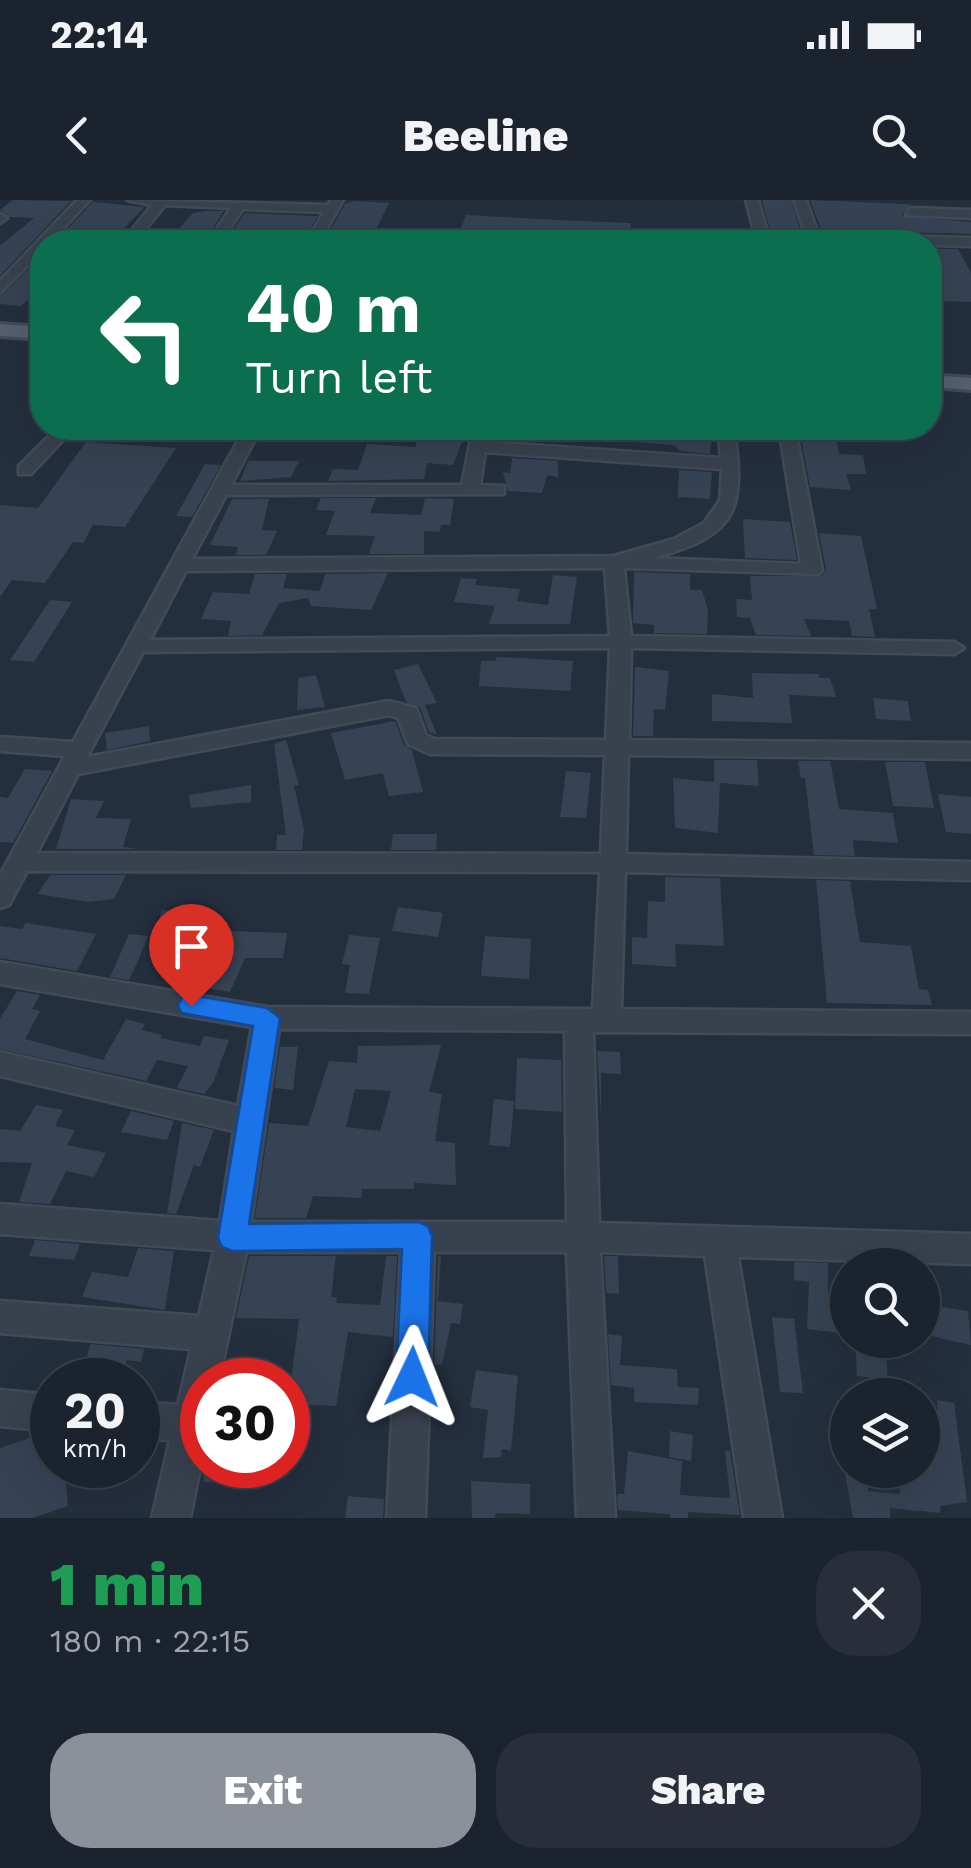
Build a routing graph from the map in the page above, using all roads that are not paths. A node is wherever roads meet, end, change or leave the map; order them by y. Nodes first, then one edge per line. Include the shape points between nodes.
1 (84, 200) edge
2 (133, 200) edge
3 (752, 200) edge
4 (800, 200) edge
5 (162, 201) edge
6 (241, 203) edge
7 (334, 205) edge
8 (907, 206) edge
9 (971, 214) edge
10 (55, 230) edge
11 (138, 230) edge
12 (222, 230) edge
13 (320, 230) edge
14 (761, 230) edge
15 (810, 230) edge
16 (919, 230) edge
17 (942, 241) edge
18 (971, 242) edge
19 (30, 257) edge
20 (0, 288) edge
21 (0, 320) edge
22 (30, 321) edge
23 (0, 330) edge
24 (30, 331) edge
25 (942, 368) edge
26 (971, 369) edge
27 (942, 383) edge
28 (971, 384) edge
29 (54, 440) edge
30 (246, 440) edge
31 (479, 440) edge
32 (508, 440) edge
33 (727, 440) edge
34 (789, 440) edge
35 (728, 464) junction
36 (24, 470) dead end
37 (219, 490) junction
38 (498, 490) dead end
39 (470, 491) junction
40 (614, 562) junction
41 (180, 565) junction
42 (621, 642) junction
43 (136, 646) junction
44 (954, 648) dead end
45 (0, 744) edge
46 (619, 745) junction
47 (971, 751) edge
48 (76, 759) junction
49 (21, 862) junction
50 (611, 862) junction
51 (971, 871) edge
52 (0, 898) edge
53 (0, 974) edge
54 (267, 1018) junction
55 (593, 1020) junction
56 (971, 1023) edge
57 (0, 1064) edge
58 (251, 1122) junction
59 (0, 1219) edge
60 (418, 1236) junction
61 (583, 1237) junction
62 (233, 1238) junction
63 (720, 1242) junction
64 (971, 1249) edge
65 (0, 1317) edge
66 (211, 1334) junction
67 (206, 1358) edge
68 (0, 1408) edge
69 (30, 1411) edge
70 (180, 1476) edge
71 (171, 1518) edge
72 (406, 1518) edge
73 (596, 1518) edge
74 (763, 1518) edge

1 - 10 street
2 - 5 street
3 - 14 street
4 - 15 street
5 - 6 street
5 - 11 street
6 - 7 street
6 - 12 street
7 - 13 street
8 - 9 street
8 - 16 street
17 - 18 street
19 - 20 street
21 - 22 main road
23 - 24 main road
25 - 26 main road
27 - 28 main road
29 - 36 street
30 - 37 street
31 - 39 street
32 - 35 street
33 - 35 street
34 - 40 street via 812,570
35 - 40 street via 730,498 716,524 685,542
37 - 39 street
37 - 41 street
38 - 39 street
40 - 41 street
40 - 42 street
41 - 43 street
42 - 43 street
42 - 44 street
42 - 46 street
43 - 48 street
45 - 48 street
46 - 47 street
46 - 48 street via 430,746 416,739 408,713 389,708
46 - 50 street
48 - 49 street
49 - 50 street
49 - 52 street
50 - 51 street
50 - 55 street
53 - 54 street
54 - 55 street
54 - 58 street
55 - 56 street
55 - 61 street
57 - 58 street
58 - 62 street
59 - 62 street
60 - 61 street
60 - 62 street
60 - 72 street
61 - 63 street
61 - 73 street
62 - 66 street
63 - 64 street
63 - 74 street
65 - 66 street
66 - 67 street
68 - 69 street
70 - 71 street

